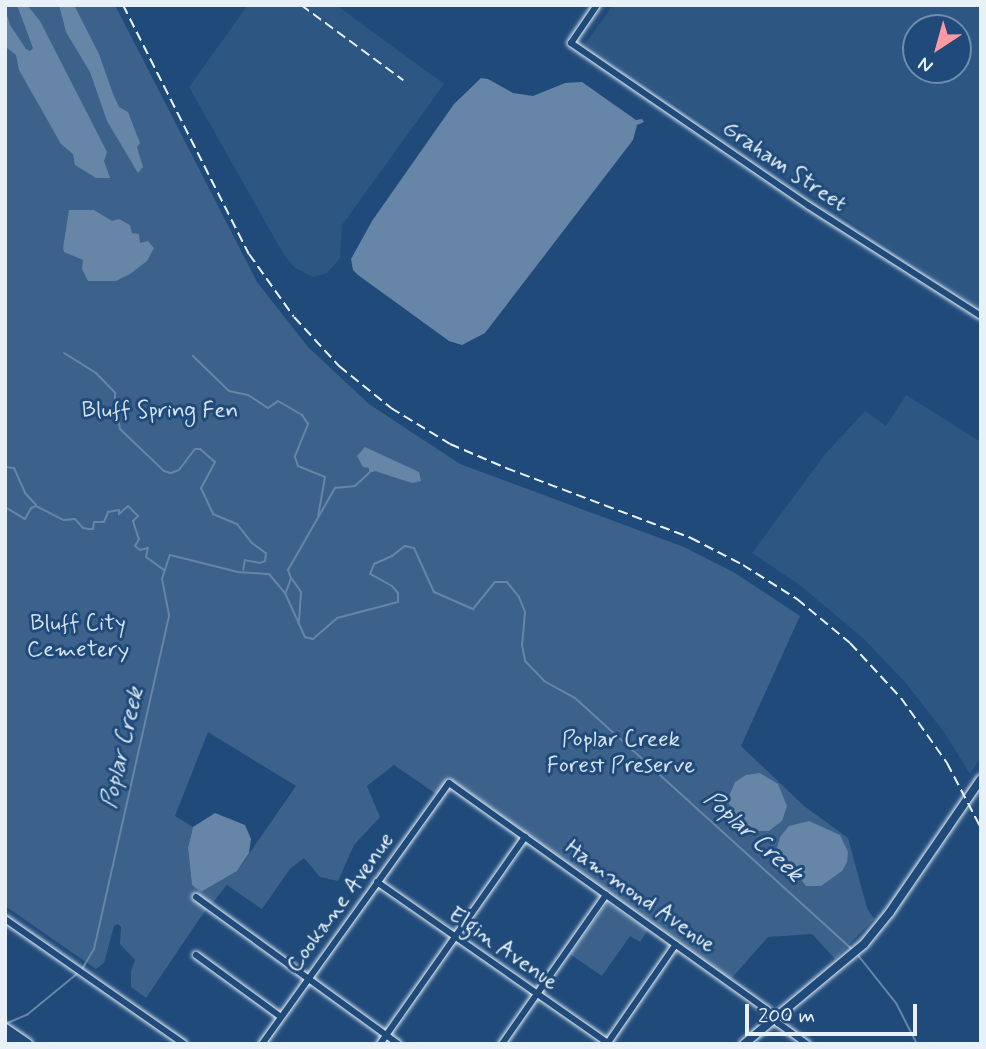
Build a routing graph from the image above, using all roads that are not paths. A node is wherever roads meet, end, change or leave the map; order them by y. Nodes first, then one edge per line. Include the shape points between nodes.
1 (597, 5) edge
2 (981, 316) edge
3 (981, 779) edge
4 (449, 782) joint
5 (525, 837) junction
6 (377, 883) junction
7 (606, 895) junction
8 (196, 897) dead end
9 (5, 919) edge
10 (455, 936) junction
11 (676, 944) junction
12 (196, 955) dead end
13 (307, 981) junction
14 (537, 994) junction
15 (281, 1017) junction
16 (774, 1017) junction
17 (7, 1034) edge
18 (386, 1035) junction
19 (608, 1043) edge
20 (14, 1044) edge
21 (27, 1044) edge
22 (184, 1044) edge
23 (262, 1044) edge
24 (380, 1044) edge
25 (398, 1044) edge
26 (502, 1044) edge
27 (744, 1044) edge
28 (807, 1044) edge

1 - 2 street, Graham Street via 570,43 809,206
3 - 16 main road via 864,944
4 - 5 street, Hammond Avenue
4 - 6 street, Cookane Avenue
5 - 7 street, Hammond Avenue
5 - 10 street
6 - 10 street, Elgin Avenue
6 - 13 street, Cookane Avenue
7 - 11 street, Hammond Avenue
7 - 14 street
8 - 13 street
9 - 22 street
10 - 14 street, Elgin Avenue
10 - 18 street
11 - 16 street, Hammond Avenue
11 - 19 street
12 - 15 street
13 - 15 street, Cookane Avenue
13 - 18 street
14 - 19 street, Elgin Avenue
14 - 26 street
15 - 23 street, Cookane Avenue
16 - 27 main road
16 - 28 street, Hammond Avenue
17 - 20 highway
17 - 21 highway
18 - 24 street
18 - 25 street

